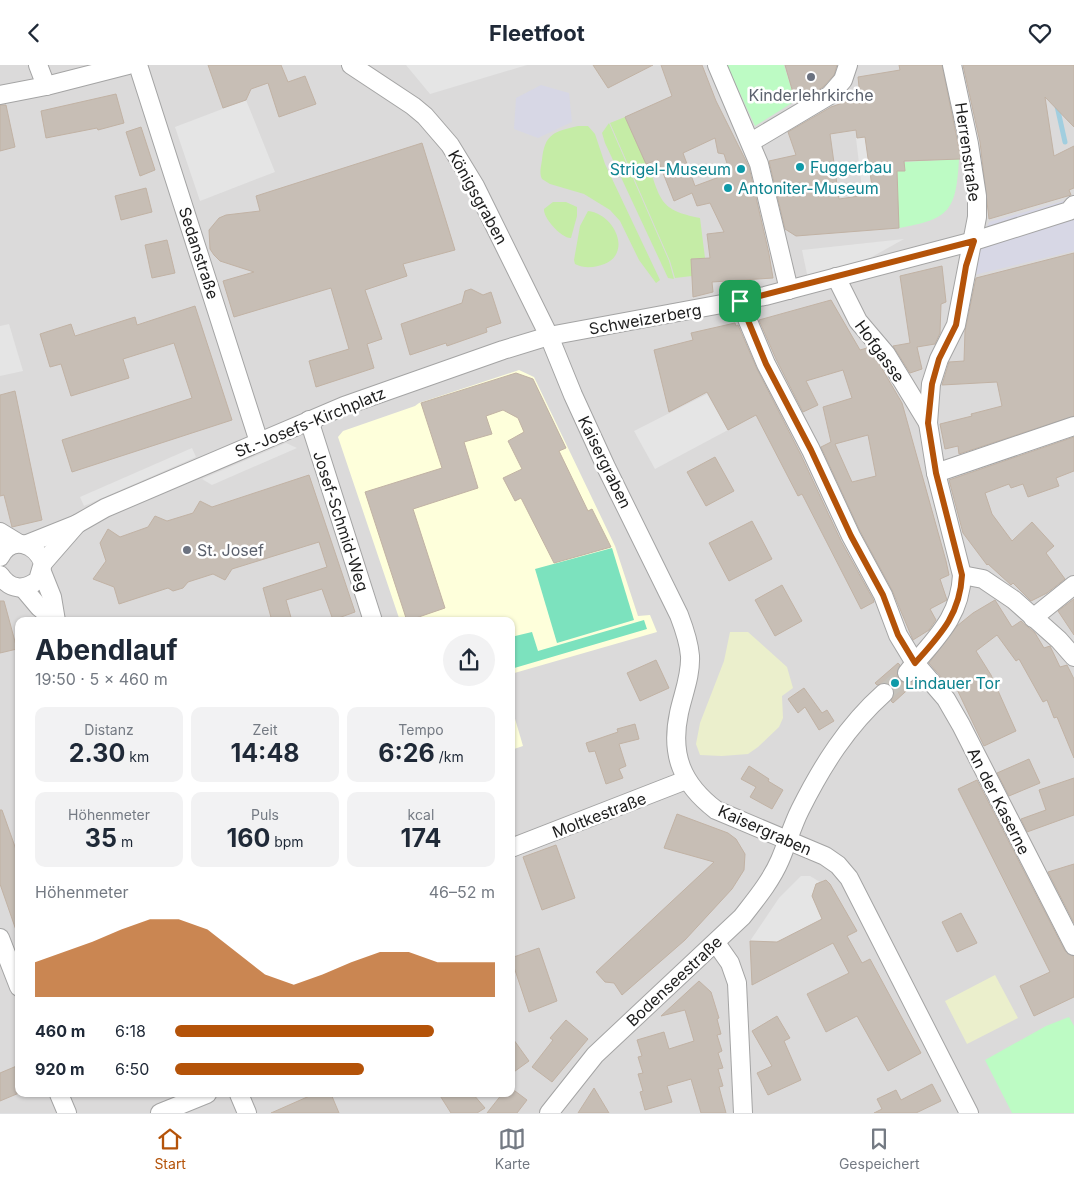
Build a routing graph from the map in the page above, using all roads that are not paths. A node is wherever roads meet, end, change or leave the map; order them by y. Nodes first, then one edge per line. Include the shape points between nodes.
1 (38, 65) edge
2 (128, 65) edge
3 (138, 65) edge
4 (351, 65) edge
5 (717, 65) edge
6 (848, 65) edge
7 (952, 65) edge
8 (46, 86) junction
9 (0, 95) edge
10 (751, 142) junction
11 (1072, 212) edge
12 (974, 241) junction
13 (836, 277) junction
14 (789, 290) junction
15 (740, 301) junction
16 (549, 336) junction
17 (309, 421) junction
18 (928, 423) junction
19 (1074, 425) edge
20 (259, 442) junction
21 (936, 473) junction
22 (77, 524) junction
23 (0, 532) edge
24 (22, 544) junction
25 (0, 557) edge
26 (42, 568) junction
27 (0, 575) edge
28 (962, 575) junction
29 (1074, 585) edge
30 (12, 589) edge
31 (51, 617) edge
32 (55, 617) edge
33 (373, 617) edge
34 (1033, 617) junction
35 (1074, 657) edge
36 (911, 668) junction
37 (884, 693) tunnel mouth
38 (686, 780) junction
39 (787, 840) junction
40 (515, 846) edge
41 (0, 938) edge
42 (716, 943) junction
43 (1074, 946) edge
44 (15, 977) edge
45 (60, 1097) edge
46 (200, 1097) edge
47 (240, 1097) edge
48 (67, 1113) edge
49 (160, 1113) edge
50 (247, 1113) edge
51 (549, 1113) edge
52 (743, 1113) edge
53 (969, 1113) edge

1 - 8 street
2 - 8 street
3 - 20 street, Sedanstraße
4 - 16 street, Königsgraben via 413,105 450,145 475,186
5 - 10 street
6 - 10 street via 844,80 830,95
7 - 12 street, Herrenstraße via 977,196
8 - 9 street
10 - 14 street
11 - 12 street, Schweizerberg
12 - 13 street, Schweizerberg
12 - 18 street, Herrenstraße via 966,266 956,325 939,359 932,384
13 - 14 street, Schweizerberg
13 - 18 street, Hofgasse via 858,321 886,354
14 - 15 street, Schweizerberg
15 - 16 street, Schweizerberg
15 - 36 street, An der Kaserne via 766,364 883,595
16 - 17 street, St.-Josefs-Kirchplatz via 424,377
16 - 38 street, Kaisergraben via 580,410 685,630 689,669 676,734 679,763
17 - 20 street, St.-Josefs-Kirchplatz
17 - 33 street, Josef-Schmid-Weg
18 - 21 street
19 - 21 street
20 - 22 street, St.-Josefs-Kirchplatz via 105,507
21 - 28 street
22 - 24 street, St.-Josefs-Kirchplatz
22 - 26 street, St.-Josefs-Kirchplatz
23 - 24 street
24 - 25 street, St.-Josefs-Kirchplatz via 10,546
24 - 26 street via 34,548
26 - 30 street, St.-Josefs-Kirchplatz via 38,580
26 - 32 street
27 - 30 street
28 - 34 street via 983,579
28 - 36 street via 954,613
29 - 34 street
30 - 31 street
34 - 35 street
36 - 43 street, An der Kaserne via 936,685 961,725
37 - 39 street, Bodenseestraße via 848,730 834,750
38 - 39 street, Kaisergraben via 716,810
38 - 40 street, Moltkestraße
39 - 42 street, Bodenseestraße via 762,892
39 - 53 street, Kaisergraben via 825,856 849,878
41 - 44 street
42 - 51 street, Bodenseestraße via 595,1055
42 - 52 street via 730,963 737,983
45 - 48 street
46 - 49 street
47 - 50 street

